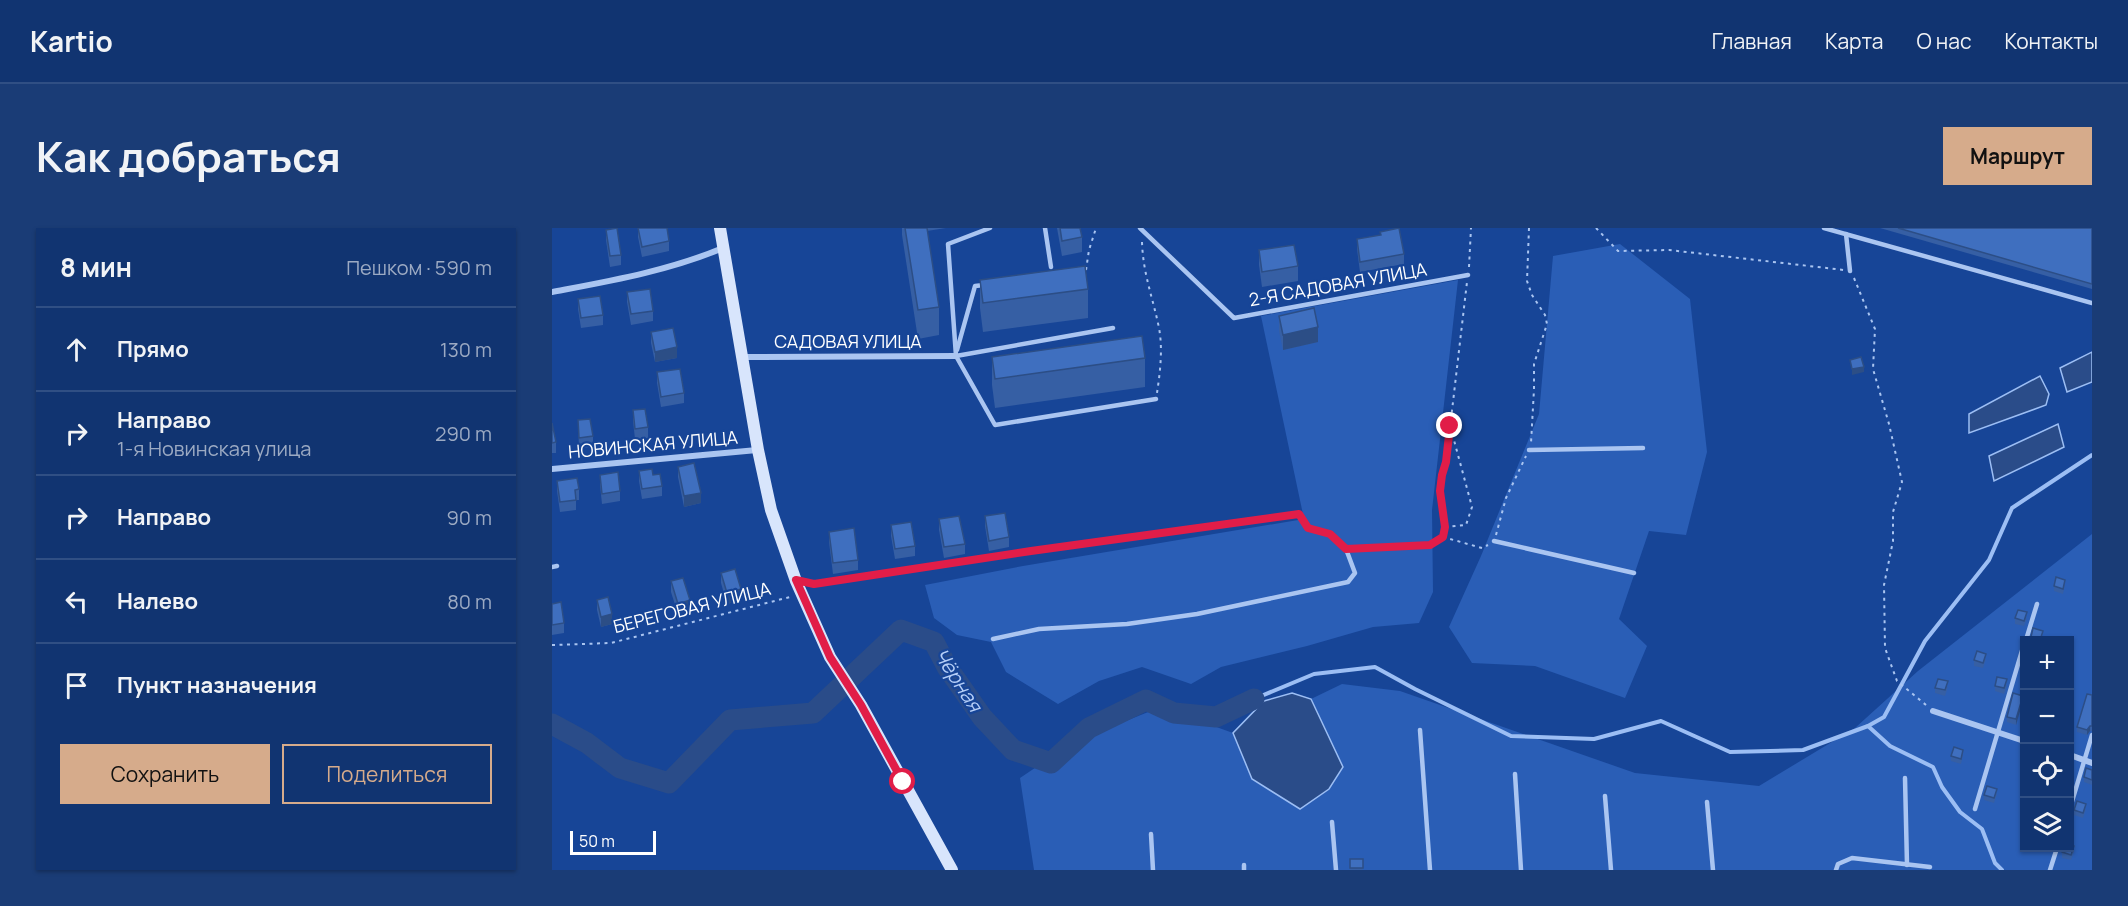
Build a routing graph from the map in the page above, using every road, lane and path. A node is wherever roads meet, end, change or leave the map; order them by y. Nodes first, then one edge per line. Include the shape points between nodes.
1 (720, 228) edge
2 (990, 228) edge
3 (1045, 228) edge
4 (1096, 228) edge
5 (1471, 228) edge
6 (1530, 228) edge
7 (1596, 228) edge
8 (1824, 228) edge
9 (1141, 229) edge
10 (1846, 234) junction
11 (723, 248) junction
12 (1051, 267) dead end
13 (1086, 270) edge
14 (1850, 271) junction
15 (1468, 275) junction
16 (986, 284) edge
17 (552, 292) edge
18 (2092, 303) edge
19 (1113, 328) dead end
20 (956, 356) junction
21 (741, 357) junction
22 (1156, 399) joint
23 (1450, 426) junction
24 (1643, 448) dead end
25 (758, 450) junction
26 (1529, 450) junction
27 (552, 469) edge
28 (1291, 515) joint
29 (1445, 527) junction
30 (1443, 537) junction
31 (1494, 541) junction
32 (1430, 545) joint
33 (1346, 549) junction
34 (1634, 573) dead end
35 (796, 580) junction
36 (802, 594) junction
37 (2037, 604) dead end
38 (2027, 636) edge
39 (993, 639) dead end
40 (552, 645) edge
41 (2020, 659) edge
42 (1933, 711) joint
43 (1420, 730) dead end
44 (1998, 732) junction
45 (2092, 735) edge
46 (2020, 739) edge
47 (2074, 756) edge
48 (2084, 760) junction
49 (2092, 763) edge
50 (1515, 774) dead end
51 (1905, 778) dead end
52 (1605, 796) dead end
53 (2073, 798) edge
54 (1707, 802) dead end
55 (1976, 809) dead end
56 (1332, 822) dead end
57 (1151, 834) dead end
58 (2056, 852) edge
59 (1907, 865) junction
60 (1930, 867) dead end
61 (952, 870) edge
62 (1153, 870) edge
63 (1336, 870) edge
64 (1430, 870) edge
65 (1521, 870) edge
66 (1611, 870) edge
67 (1713, 870) edge
68 (1836, 870) edge
69 (2050, 870) edge

1 - 11 main road
2 - 20 lane via 948,244
3 - 12 lane
4 - 13 path
5 - 15 path
6 - 26 path via 1527,281 1547,324 1534,364
7 - 14 path via 1618,251 1669,250
8 - 10 lane
9 - 15 lane, 2-Я САДОВАЯ УЛИЦА via 1234,318
9 - 22 path via 1143,264 1159,330
10 - 14 lane
10 - 18 lane
11 - 17 street via 637,276
11 - 21 main road
14 - 42 path via 1875,329 1873,369 1902,482 1893,512 1893,541 1884,585 1885,648 1898,681
15 - 23 path
16 - 20 lane via 975,286
19 - 20 lane
20 - 21 street, САДОВАЯ УЛИЦА
20 - 22 lane via 996,425
21 - 25 main road
23 - 29 path via 1440,491
23 - 29 path via 1472,507 1466,525
24 - 26 lane
25 - 27 street, НОВИНСКАЯ УЛИЦА
25 - 35 main road via 771,510
26 - 31 path via 1506,498
28 - 33 lane via 1299,514 1308,528 1330,534
28 - 35 street via 814,584
29 - 30 path
30 - 31 path via 1482,548
30 - 32 path
31 - 34 lane
32 - 33 lane
33 - 39 lane via 1355,573 1348,582 1197,614 1127,624 1039,629
35 - 36 main road
36 - 40 path, БЕРЕГОВАЯ УЛИЦА via 611,643
36 - 61 main road via 830,657 861,705
37 - 38 lane
41 - 44 lane
42 - 44 street
43 - 64 lane
44 - 46 street
44 - 55 lane
45 - 48 lane
47 - 48 street
48 - 49 street
48 - 53 lane
50 - 65 lane
51 - 59 lane
52 - 66 lane
54 - 67 lane
56 - 63 lane
57 - 62 lane
58 - 69 lane
59 - 60 lane
59 - 68 lane via 1852,858 1838,864

